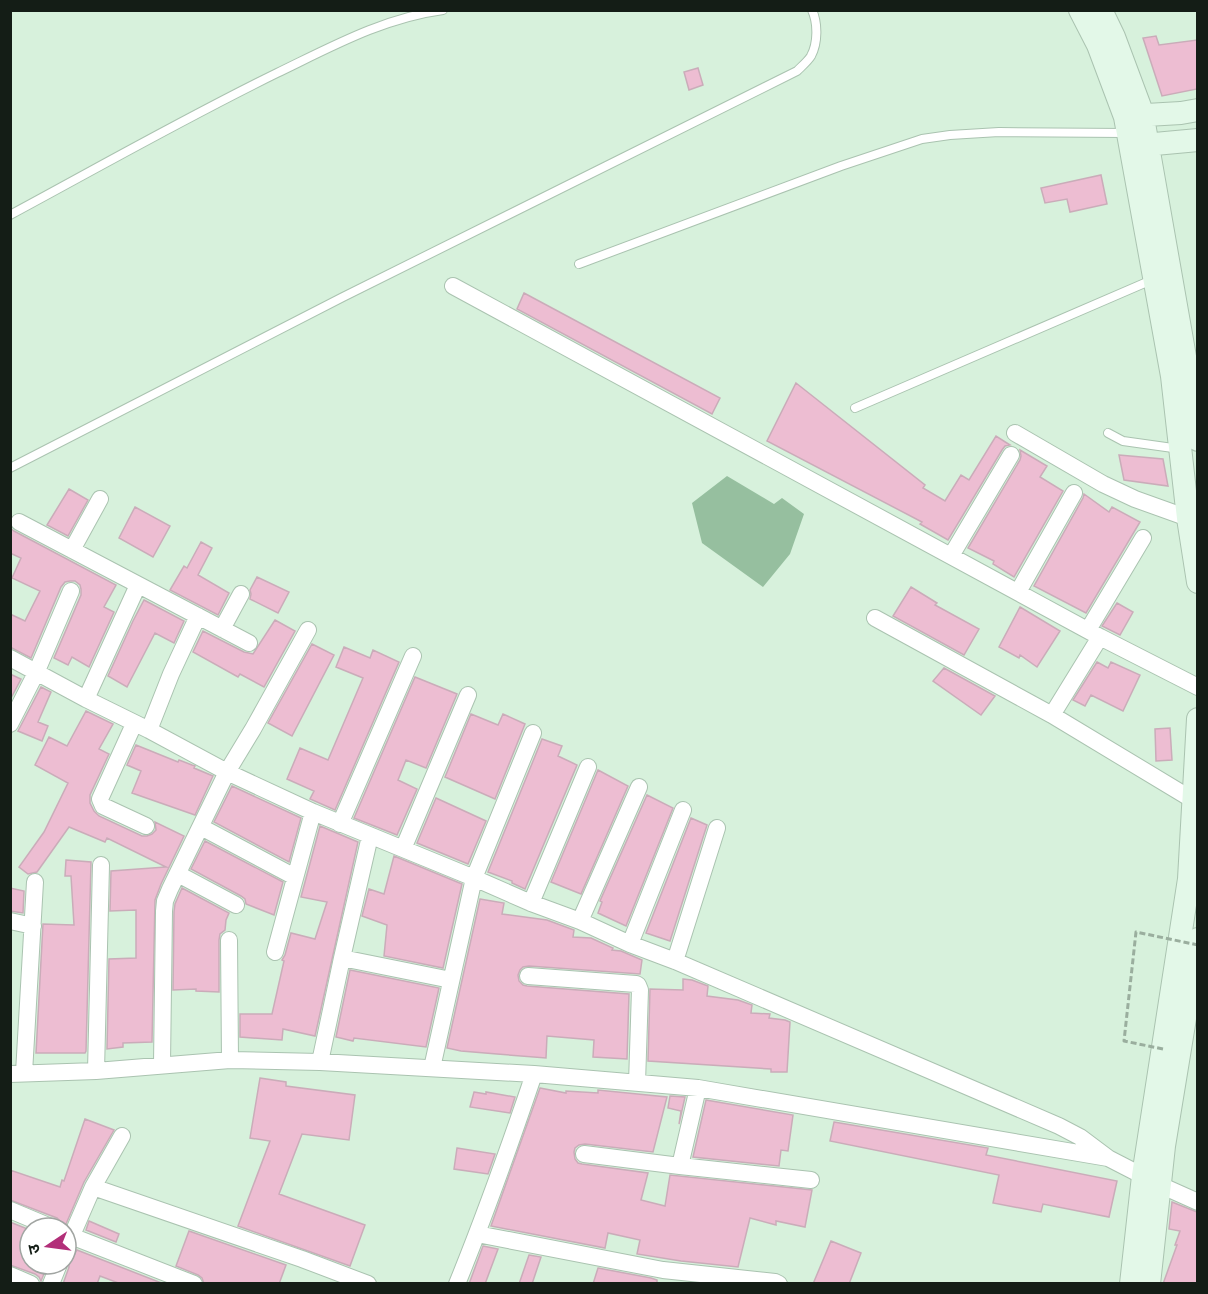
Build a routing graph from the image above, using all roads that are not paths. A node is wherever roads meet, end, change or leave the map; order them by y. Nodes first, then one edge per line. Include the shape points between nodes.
1 (443, 10) edge
2 (812, 10) edge
3 (1080, 10) edge
4 (1101, 10) edge
5 (1197, 110) edge
6 (1135, 131) junction
7 (1197, 140) edge
8 (10, 215) edge
9 (579, 264) dead end
10 (1154, 279) junction
11 (453, 286) dead end
12 (1192, 371) edge
13 (855, 408) dead end
14 (1192, 432) edge
15 (1015, 433) dead end
16 (1108, 433) dead end
17 (1011, 455) dead end
18 (10, 468) edge
19 (1074, 493) dead end
20 (100, 499) dead end
21 (1188, 518) junction
22 (19, 522) dead end
23 (1143, 538) dead end
24 (72, 550) junction
25 (951, 556) junction
26 (1197, 582) edge
27 (138, 585) junction
28 (71, 591) dead end
29 (1018, 592) junction
30 (241, 594) dead end
31 (198, 616) junction
32 (875, 618) dead end
33 (222, 629) junction
34 (308, 630) dead end
35 (1094, 633) junction
36 (249, 643) dead end
37 (413, 656) dead end
38 (10, 658) edge
39 (36, 673) junction
40 (1197, 687) edge
41 (468, 695) dead end
42 (86, 699) junction
43 (1052, 716) junction
44 (1197, 719) edge
45 (10, 724) edge
46 (141, 727) junction
47 (533, 733) dead end
48 (588, 767) dead end
49 (227, 772) junction
50 (639, 787) dead end
51 (1193, 800) junction
52 (683, 810) dead end
53 (313, 812) junction
54 (340, 824) junction
55 (146, 826) dead end
56 (201, 827) junction
57 (717, 828) dead end
58 (370, 836) junction
59 (403, 849) junction
60 (101, 865) dead end
61 (178, 874) junction
62 (296, 877) junction
63 (474, 878) junction
64 (35, 882) dead end
65 (531, 903) junction
66 (236, 905) dead end
67 (10, 921) edge
68 (579, 921) junction
69 (33, 926) junction
70 (1197, 939) edge
71 (230, 940) dead end
72 (630, 944) junction
73 (275, 952) dead end
74 (342, 958) junction
75 (675, 961) junction
76 (528, 976) dead end
77 (451, 980) junction
78 (230, 1060) junction
79 (320, 1062) junction
80 (162, 1064) junction
81 (432, 1068) junction
82 (96, 1071) junction
83 (17, 1073) edge
84 (534, 1074) junction
85 (637, 1083) junction
86 (698, 1088) junction
87 (122, 1136) dead end
88 (584, 1154) dead end
89 (1108, 1158) junction
90 (680, 1166) junction
91 (811, 1180) dead end
92 (1152, 1180) junction
93 (93, 1186) junction
94 (1197, 1202) edge
95 (10, 1210) edge
96 (24, 1216) edge
97 (78, 1218) edge
98 (477, 1234) junction
99 (78, 1243) edge
100 (10, 1275) edge
101 (776, 1283) edge
102 (31, 1284) edge
103 (194, 1284) edge
104 (368, 1284) edge
105 (456, 1284) edge
106 (1131, 1284) edge
107 (1149, 1284) edge

1 - 8 lane via 403,18 350,38 215,104
2 - 18 lane via 816,20 812,55 797,71
3 - 6 main road
4 - 6 main road via 1114,37
5 - 6 main road
6 - 7 main road
6 - 9 lane via 999,132 922,139
6 - 10 main road
6 - 12 main road
10 - 13 lane
10 - 14 main road via 1172,376
11 - 25 street
12 - 14 main road
14 - 16 lane via 1124,441
14 - 21 main road
15 - 21 street via 1103,484
17 - 25 street
19 - 29 street
20 - 24 street
21 - 26 main road
22 - 24 street
23 - 35 street
24 - 27 street
25 - 29 street
27 - 31 street
27 - 42 street
28 - 39 street
29 - 35 street
30 - 33 street
31 - 33 street
31 - 46 street
32 - 43 street
33 - 36 street
34 - 49 street
35 - 40 street
35 - 43 street
37 - 54 street
38 - 39 street
39 - 42 street
39 - 45 street
41 - 59 street
42 - 46 street
43 - 51 street
44 - 51 main road
46 - 49 street
46 - 55 street via 100,799 102,806
47 - 63 street
48 - 65 street
49 - 53 street
49 - 56 street
50 - 68 street
51 - 92 main road via 1189,879 1163,1049
52 - 72 street
53 - 54 street
53 - 62 street
54 - 58 street
56 - 61 street
56 - 62 street
57 - 75 street
58 - 59 street
58 - 74 street
59 - 63 street
60 - 82 street
61 - 66 street
61 - 80 street via 164,910
62 - 73 street
63 - 65 street
63 - 77 street
64 - 69 street
65 - 68 street
67 - 69 street
68 - 72 street
69 - 83 street
70 - 92 main road via 1164,1146
71 - 78 street
72 - 75 street
74 - 77 street
74 - 79 street
75 - 89 street via 1059,1126
76 - 85 street via 638,985
77 - 81 street
78 - 79 street
78 - 80 street
79 - 81 street
80 - 82 street
81 - 84 street
82 - 83 street
84 - 85 street
84 - 98 street
85 - 86 street
86 - 89 street
86 - 90 street
87 - 93 street
88 - 90 street
89 - 92 street
90 - 91 street
92 - 94 street
92 - 106 main road
92 - 107 main road
93 - 97 street
93 - 104 street
95 - 96 street
98 - 101 street via 663,1270
98 - 105 street
99 - 103 street
100 - 102 street

